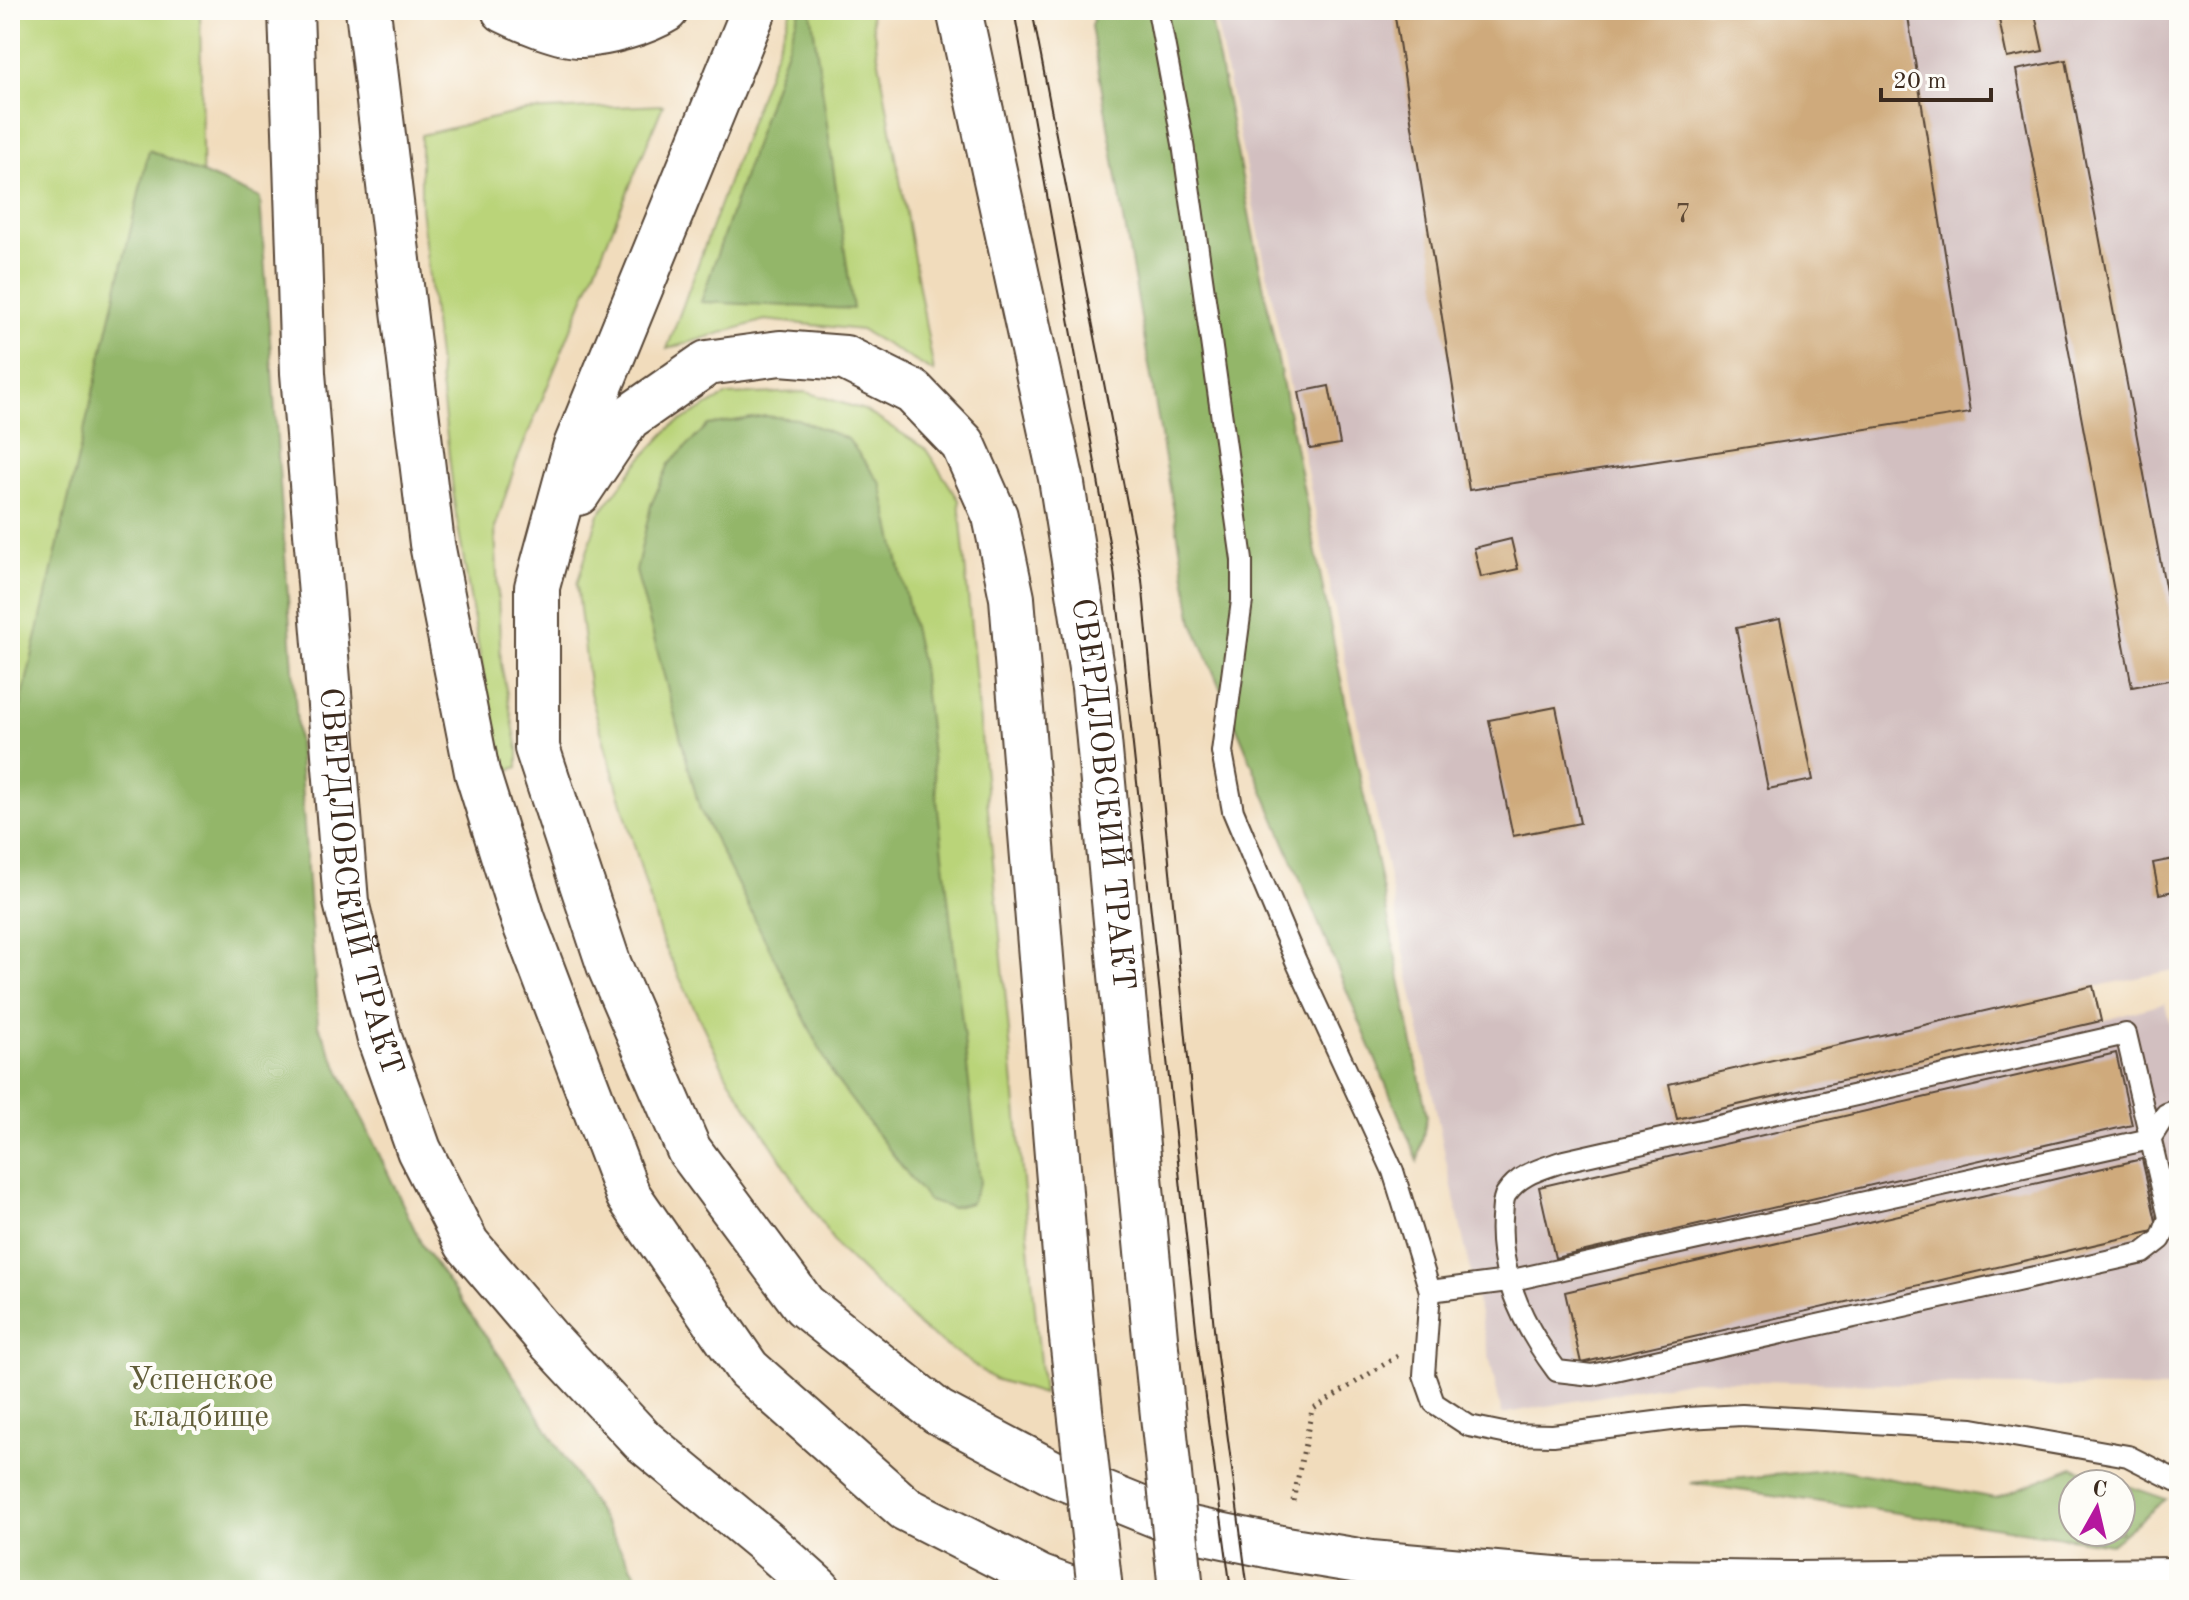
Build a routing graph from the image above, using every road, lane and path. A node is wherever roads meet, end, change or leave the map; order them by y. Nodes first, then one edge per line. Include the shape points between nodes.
1 (291, 10) edge
2 (368, 10) edge
3 (504, 10) edge
4 (666, 10) edge
5 (754, 10) edge
6 (959, 10) edge
7 (1158, 10) edge
8 (537, 587) junction
9 (2179, 1109) edge
10 (2150, 1139) junction
11 (1508, 1281) junction
12 (1430, 1291) junction
13 (1426, 1337) junction
14 (2179, 1482) edge
15 (1293, 1501) dead end
16 (2179, 1580) edge
17 (819, 1590) edge
18 (1074, 1590) edge
19 (1100, 1590) edge
20 (1181, 1590) edge

1 - 17 main road, СВЕРДЛОВСКИЙ ТРАКТ via 303,373 346,902 380,1040 419,1150 467,1244 642,1440
2 - 18 main road via 432,544 477,772 523,919 628,1195 748,1369 906,1509
3 - 4 main road via 580,36 650,20
5 - 8 main road via 575,448
6 - 20 main road, СВЕРДЛОВСКИЙ ТРАКТ, bridge via 1061,478 1094,687
7 - 12 lane via 1183,144 1242,560 1242,601 1222,752 1233,811 1393,1171
8 - 16 main road via 537,748 609,965 689,1150 804,1305 938,1412 1057,1475 1191,1529 1371,1563 1578,1581
8 - 19 main road, bridge via 573,500 628,418 707,363 780,353 845,358 913,392 963,444 995,516 1012,598 1071,1329
9 - 10 lane via 2166,1114
10 - 11 lane
10 - 11 lane via 2169,1218 2161,1239 2143,1253 1710,1350 1592,1375 1557,1371 1534,1341
10 - 11 lane via 2126,1034 1525,1174 1504,1196 1501,1234
11 - 12 lane
12 - 13 lane
13 - 14 lane via 1424,1375 1434,1403 1469,1426 1508,1434 1553,1435 1742,1415 1973,1429 2128,1456
13 - 15 path via 1312,1410

